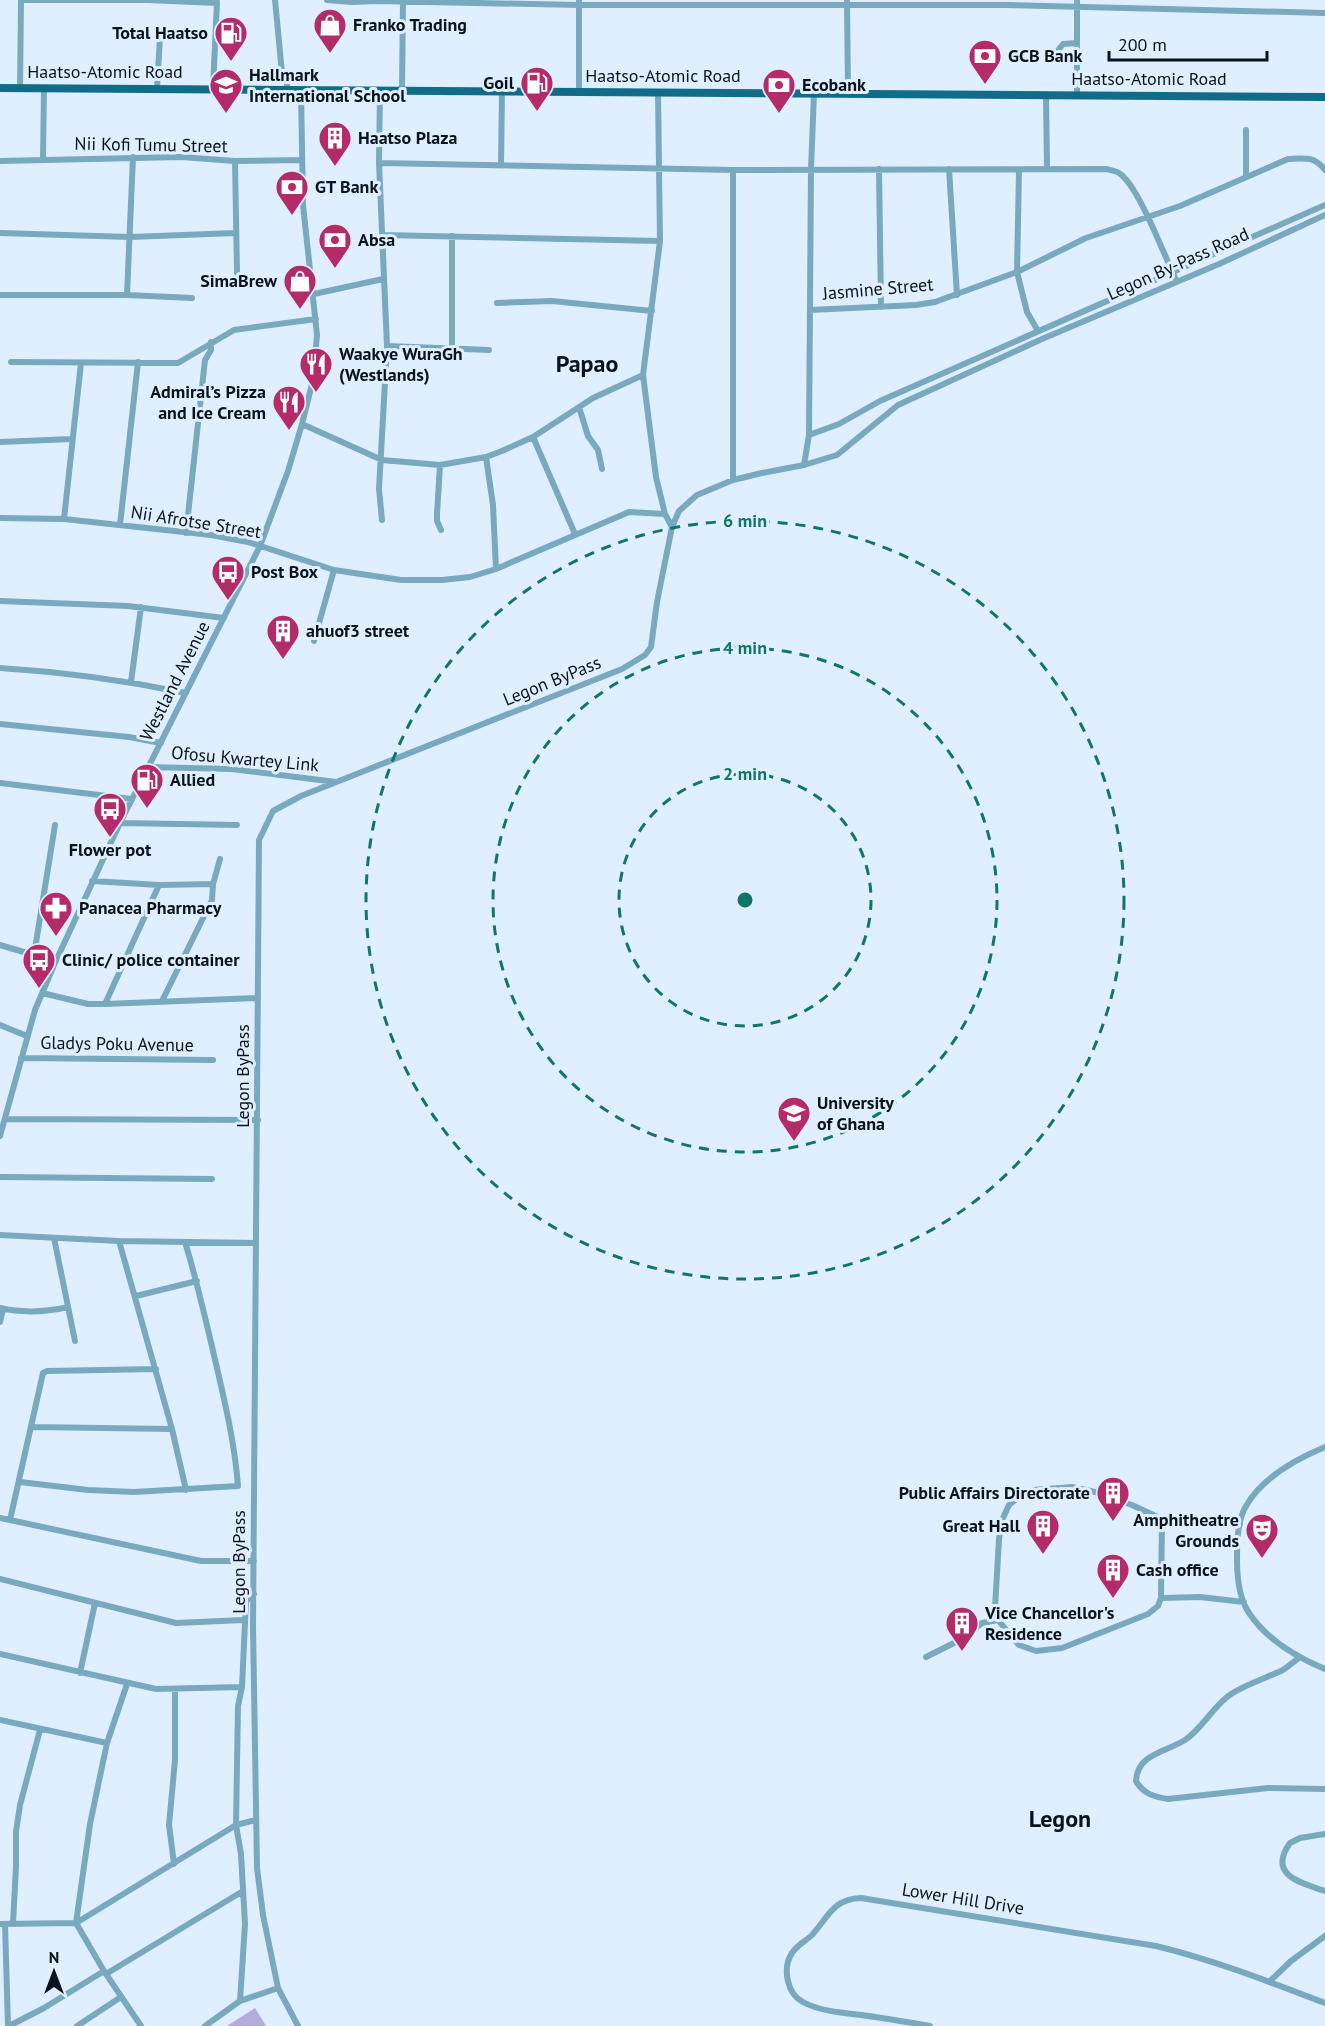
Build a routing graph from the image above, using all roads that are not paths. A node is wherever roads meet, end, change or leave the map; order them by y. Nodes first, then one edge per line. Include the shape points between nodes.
1 (21, 0) edge
2 (148, 0) edge
3 (274, 0) edge
4 (327, 0) edge
5 (1149, 0) edge
6 (203, 1) edge
7 (217, 1) edge
8 (404, 1) edge
9 (579, 2) edge
10 (669, 2) edge
11 (785, 2) edge
12 (847, 2) edge
13 (1007, 2) edge
14 (1077, 3) edge
15 (1148, 9) junction
16 (1325, 13) edge
17 (160, 37) dead end
18 (1077, 43) junction
19 (1056, 53) dead end
20 (0, 88) edge
21 (20, 88) junction
22 (44, 88) junction
23 (157, 88) junction
24 (213, 88) junction
25 (287, 89) junction
26 (301, 90) junction
27 (380, 91) junction
28 (402, 91) junction
29 (502, 91) junction
30 (579, 91) junction
31 (658, 92) junction
32 (814, 93) junction
33 (848, 93) junction
34 (1046, 95) junction
35 (1077, 95) junction
36 (1325, 97) edge
37 (1246, 130) dead end
38 (133, 158) junction
39 (43, 160) junction
40 (301, 160) junction
41 (0, 161) edge
42 (235, 161) junction
43 (379, 163) junction
44 (501, 165) junction
45 (659, 168) junction
46 (811, 169) junction
47 (879, 169) junction
48 (949, 169) junction
49 (1047, 169) junction
50 (733, 170) junction
51 (1019, 170) junction
52 (1325, 170) edge
53 (1246, 177) junction
54 (1325, 205) edge
55 (1325, 215) edge
56 (1148, 217) junction
57 (0, 233) edge
58 (236, 233) junction
59 (382, 235) junction
60 (452, 236) junction
61 (130, 237) junction
62 (660, 241) junction
63 (1171, 271) junction
64 (1017, 272) junction
65 (237, 273) dead end
66 (383, 279) junction
67 (1177, 282) junction
68 (314, 294) junction
69 (0, 295) edge
70 (127, 295) junction
71 (957, 295) junction
72 (192, 298) dead end
73 (497, 303) dead end
74 (881, 307) junction
75 (810, 310) junction
76 (652, 311) junction
77 (316, 319) junction
78 (1038, 331) junction
79 (211, 342) junction
80 (387, 346) junction
81 (452, 348) junction
82 (489, 350) dead end
83 (194, 354) junction
84 (205, 360) junction
85 (11, 362) dead end
86 (138, 362) junction
87 (81, 363) junction
88 (642, 375) junction
89 (579, 407) junction
90 (302, 424) junction
91 (809, 435) junction
92 (533, 437) junction
93 (72, 439) junction
94 (0, 442) edge
95 (486, 458) junction
96 (381, 460) junction
97 (440, 465) junction
98 (804, 465) junction
99 (602, 469) dead end
100 (733, 480) junction
101 (665, 514) junction
102 (0, 518) edge
103 (64, 519) junction
104 (382, 520) dead end
105 (120, 525) junction
106 (672, 527) junction
107 (441, 530) dead end
108 (186, 533) junction
109 (575, 534) junction
110 (261, 546) junction
111 (496, 569) junction
112 (334, 570) junction
113 (0, 601) edge
114 (141, 607) junction
115 (224, 618) junction
116 (314, 641) dead end
117 (0, 668) edge
118 (131, 682) junction
119 (186, 693) junction
120 (0, 724) edge
121 (160, 743) junction
122 (148, 767) junction
123 (340, 782) junction
124 (0, 783) edge
125 (132, 799) junction
126 (120, 823) junction
127 (55, 825) dead end
128 (237, 825) dead end
129 (220, 859) dead end
130 (92, 881) junction
131 (213, 884) junction
132 (159, 885) junction
133 (0, 945) edge
134 (34, 955) junction
135 (54, 965) junction
136 (42, 993) junction
137 (258, 998) junction
138 (162, 1001) junction
139 (105, 1004) junction
140 (0, 1025) edge
141 (27, 1036) junction
142 (21, 1058) junction
143 (213, 1059) dead end
144 (5, 1119) junction
145 (258, 1120) junction
146 (0, 1136) edge
147 (0, 1177) edge
148 (212, 1179) dead end
149 (0, 1235) edge
150 (54, 1238) junction
151 (119, 1241) junction
152 (185, 1242) junction
153 (256, 1243) junction
154 (197, 1281) junction
155 (136, 1296) junction
156 (68, 1307) junction
157 (2, 1309) edge
158 (0, 1322) edge
159 (75, 1341) dead end
160 (156, 1369) junction
161 (32, 1427) junction
162 (172, 1429) junction
163 (1325, 1447) edge
164 (20, 1482) junction
165 (254, 1484) junction
166 (238, 1486) junction
167 (186, 1490) junction
168 (0, 1518) edge
169 (1162, 1519) junction
170 (10, 1520) junction
171 (1240, 1524) junction
172 (254, 1561) junction
173 (0, 1580) edge
174 (254, 1594) junction
175 (1161, 1598) junction
176 (1244, 1602) junction
177 (95, 1603) junction
178 (243, 1620) junction
179 (998, 1620) junction
180 (0, 1654) edge
181 (926, 1657) dead end
182 (1299, 1658) junction
183 (1325, 1669) edge
184 (80, 1673) junction
185 (127, 1684) junction
186 (242, 1687) junction
187 (175, 1689) junction
188 (0, 1720) edge
189 (40, 1730) junction
190 (107, 1743) junction
191 (1325, 1789) edge
192 (256, 1820) junction
193 (236, 1825) junction
194 (1325, 1833) edge
195 (174, 1864) junction
196 (243, 1891) junction
197 (1325, 1891) edge
198 (76, 1923) junction
199 (6, 1924) edge
200 (1325, 1936) edge
201 (105, 1973) junction
202 (1269, 1982) junction
203 (278, 1988) junction
204 (121, 1997) junction
205 (240, 2001) junction
206 (1325, 2003) edge
207 (9, 2026) edge
208 (77, 2026) edge
209 (141, 2026) edge
210 (206, 2026) edge
211 (298, 2026) edge
212 (930, 2026) edge

1 - 2 street
1 - 21 street
2 - 6 street
3 - 25 street
4 - 8 street
5 - 15 street
6 - 7 street
7 - 24 street
8 - 9 street
8 - 28 street
9 - 10 street
9 - 30 street
10 - 11 street
11 - 12 street
12 - 13 street
12 - 33 street
13 - 14 street
14 - 15 street
14 - 18 street
15 - 16 street
17 - 23 street
18 - 19 street via 1063,44
18 - 35 street
20 - 21 main road, Haatso-Atomic Road
21 - 22 main road, Haatso-Atomic Road
22 - 23 main road, Haatso-Atomic Road
22 - 39 street
23 - 24 main road, Haatso-Atomic Road
24 - 25 main road, Haatso-Atomic Road
25 - 26 main road, Haatso-Atomic Road
26 - 27 main road, Haatso-Atomic Road
26 - 40 street, Westland Avenue
27 - 28 main road, Haatso-Atomic Road
27 - 43 street
28 - 29 main road, Haatso-Atomic Road
29 - 30 main road, Haatso-Atomic Road
29 - 44 street
30 - 31 main road, Haatso-Atomic Road
31 - 32 main road, Haatso-Atomic Road
31 - 45 street
32 - 33 main road, Haatso-Atomic Road
32 - 46 street
33 - 34 main road, Haatso-Atomic Road
34 - 35 main road, Haatso-Atomic Road
34 - 49 street
35 - 36 main road, Haatso-Atomic Road
37 - 53 street
38 - 39 street, Nii Kofi Tumu Street
38 - 42 street, Nii Kofi Tumu Street
38 - 61 street
39 - 41 street, Nii Kofi Tumu Street
40 - 42 street, Nii Kofi Tumu Street
40 - 68 street, Westland Avenue
42 - 58 street
43 - 44 street
43 - 59 street
44 - 45 street
45 - 50 street
45 - 62 street
46 - 47 street
46 - 50 street
46 - 75 street
47 - 48 street
47 - 74 street
48 - 51 street
48 - 71 street
49 - 51 street
49 - 56 street via 1118,172 1128,181
50 - 100 street
51 - 64 street
52 - 53 street, Jasmine Street via 1318,161 1288,159
53 - 56 street, Jasmine Street
54 - 63 street
55 - 67 street, Legon By-Pass Road
56 - 63 street
56 - 64 street, Jasmine Street via 1086,238
57 - 61 street
58 - 61 street
58 - 65 street
59 - 60 street
59 - 66 street
60 - 62 street
60 - 81 street
61 - 70 street
62 - 76 street
63 - 67 street
63 - 78 street
64 - 71 street, Jasmine Street
64 - 78 street via 1028,312
66 - 68 street
66 - 80 street
67 - 98 street, Legon By-Pass Road via 898,405 837,455
68 - 77 street, Westland Avenue
69 - 70 street
70 - 72 street
71 - 74 street, Jasmine Street via 926,304
73 - 76 street via 552,302
74 - 75 street, Jasmine Street
75 - 91 street
76 - 88 street
77 - 79 street via 241,328
77 - 90 street, Westland Avenue via 316,362
78 - 91 street
79 - 83 street
79 - 84 street
80 - 81 street
80 - 96 street
81 - 82 street
83 - 84 street
83 - 86 street via 178,363
84 - 108 street
85 - 87 street
86 - 87 street
86 - 105 street
87 - 93 street
88 - 89 street
88 - 101 street
89 - 92 street
89 - 99 street
90 - 96 street
90 - 110 street, Westland Avenue
91 - 98 street
92 - 95 street
92 - 109 street
93 - 94 street
93 - 103 street
95 - 97 street
95 - 111 street
96 - 97 street
96 - 104 street
97 - 107 street via 437,514
98 - 100 street, Legon ByPass
100 - 106 street, Legon ByPass via 697,495 679,511
101 - 106 street
101 - 109 street, Nii Afrotse Street via 629,512
102 - 103 street, Nii Afrotse Street
103 - 105 street, Nii Afrotse Street
105 - 108 street, Nii Afrotse Street
106 - 123 street, Legon ByPass via 653,639 645,655 622,669
108 - 110 street, Nii Afrotse Street
109 - 111 street, Nii Afrotse Street
110 - 112 street, Nii Afrotse Street
110 - 115 street, Westland Avenue
111 - 112 street, Nii Afrotse Street via 461,579 410,580
112 - 116 street
113 - 114 street
114 - 115 street
114 - 118 street
115 - 119 street, Westland Avenue
117 - 118 street
118 - 119 street
119 - 121 street, Westland Avenue
120 - 121 street
121 - 122 street, Westland Avenue
122 - 123 street, Ofosu Kwartey Link via 231,769
122 - 125 street, Westland Avenue
123 - 137 street, Legon ByPass via 301,796 273,812 259,840
124 - 125 street
125 - 126 street, Westland Avenue
126 - 128 street
126 - 130 street, Westland Avenue
127 - 134 street
129 - 131 street
130 - 132 street
130 - 135 street, Westland Avenue
131 - 132 street
131 - 138 street via 212,900
132 - 139 street
133 - 134 street
134 - 135 street
135 - 136 street, Westland Avenue
136 - 139 street
136 - 141 street, Westland Avenue
137 - 138 street
137 - 145 street, Legon ByPass
138 - 139 street
140 - 141 street
141 - 142 street, Westland Avenue
142 - 143 street, Gladys Poku Avenue
142 - 144 street, Westland Avenue
144 - 145 street
144 - 146 street, Westland Avenue
145 - 153 street, Legon ByPass
147 - 148 street
149 - 150 street
150 - 151 street
150 - 156 street
151 - 152 street
151 - 155 street
152 - 153 street
152 - 154 street
153 - 165 street, Legon ByPass
154 - 155 street
154 - 166 street via 236,1454
155 - 160 street
156 - 157 street via 52,1311
156 - 159 street
157 - 158 street
160 - 161 street via 47,1371 43,1373
160 - 162 street
161 - 162 street
161 - 164 street
162 - 167 street
163 - 171 street via 1300,1457 1260,1488 1245,1507
164 - 167 street via 88,1490
164 - 170 street
165 - 166 street
165 - 172 street, Legon ByPass
166 - 167 street
168 - 170 street
169 - 171 street
169 - 175 street
169 - 179 street via 1113,1498 1072,1487 1033,1490 1020,1496 1009,1505 1002,1520 995,1608
170 - 172 street via 201,1561
171 - 176 street via 1237,1580
172 - 174 street, Legon ByPass
173 - 177 street
174 - 178 street via 246,1601
174 - 192 street, Legon ByPass
175 - 176 street
175 - 179 street via 1148,1614 1048,1650 1036,1651 1019,1645
176 - 182 street via 1271,1638
177 - 178 street via 185,1624
177 - 184 street
178 - 186 street
179 - 181 street via 982,1623
180 - 184 street
182 - 183 street
182 - 191 street via 1283,1671 1253,1681 1228,1696 1198,1730 1139,1765 1136,1781 1144,1791 1168,1799 1268,1788
184 - 185 street
185 - 187 street
185 - 190 street
186 - 187 street
186 - 193 street via 238,1706
187 - 195 street via 175,1760 169,1825
188 - 189 street
189 - 190 street
189 - 199 street via 20,1805 16,1866
190 - 198 street via 90,1824
192 - 193 street
192 - 203 street, Legon ByPass via 263,1915
193 - 195 street
193 - 196 street
194 - 197 street via 1290,1843 1282,1858 1293,1880
195 - 198 street
196 - 201 street
196 - 205 street
198 - 199 street
198 - 201 street
199 - 207 street
200 - 202 street
201 - 204 street
201 - 207 street
202 - 206 street, Lower Hill Drive
202 - 212 street, Lower Hill Drive via 1156,1946 861,1898 836,1905 792,1954 787,1965 788,1977 802,2002
203 - 205 street
203 - 211 street, Legon ByPass
204 - 208 street
204 - 209 street
205 - 210 street

